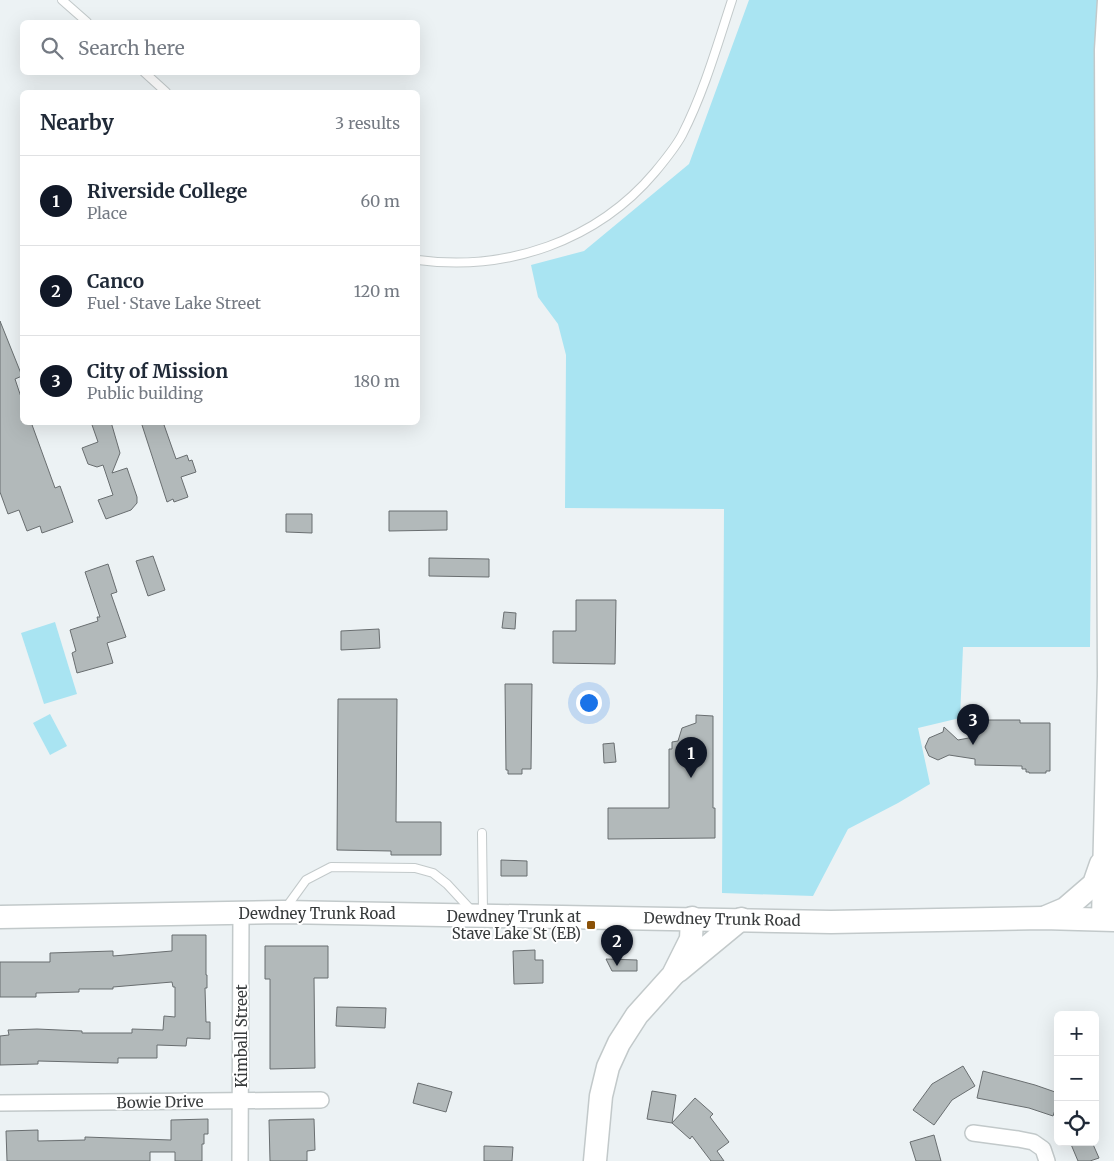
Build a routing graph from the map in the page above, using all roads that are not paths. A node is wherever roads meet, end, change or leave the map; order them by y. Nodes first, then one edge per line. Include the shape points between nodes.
1 (62, 0) edge
2 (732, 0) edge
3 (1109, 0) edge
4 (85, 20) edge
5 (1110, 50) edge
6 (147, 75) edge
7 (164, 90) edge
8 (1110, 92) edge
9 (420, 260) edge
10 (482, 833) dead end
11 (1104, 856) junction
12 (241, 912) junction
13 (282, 912) junction
14 (479, 914) junction
15 (0, 917) edge
16 (692, 918) junction
17 (1043, 918) junction
18 (740, 919) junction
19 (1109, 920) edge
20 (673, 975) junction
21 (321, 1100) dead end
22 (241, 1101) junction
23 (0, 1103) edge
24 (973, 1133) dead end
25 (240, 1161) edge
26 (595, 1161) edge
27 (1047, 1161) edge

1 - 4 lane
2 - 9 lane via 707,78 682,136 627,201 580,233 529,254 472,263
3 - 5 main road
5 - 8 main road
6 - 7 lane
8 - 11 main road via 1109,676
10 - 14 lane
11 - 17 main road via 1094,884 1065,909
11 - 19 main road
12 - 13 main road, Dewdney Trunk Road
12 - 15 main road, Dewdney Trunk Road
12 - 22 street, Kimball Street
13 - 14 main road, Dewdney Trunk Road
13 - 14 lane via 306,880 330,867 415,868 433,873
14 - 16 main road, Dewdney Trunk Road
16 - 18 main road, Dewdney Trunk Road
16 - 20 main road via 691,939
17 - 18 main road, Dewdney Trunk Road via 831,922
17 - 19 main road, Dewdney Trunk Road
18 - 20 main road
20 - 26 main road via 636,1015 608,1067 601,1096
21 - 22 street, Bowie Drive
22 - 23 street, Bowie Drive
22 - 25 street, Kimball Street
24 - 27 street via 1033,1142 1043,1149

